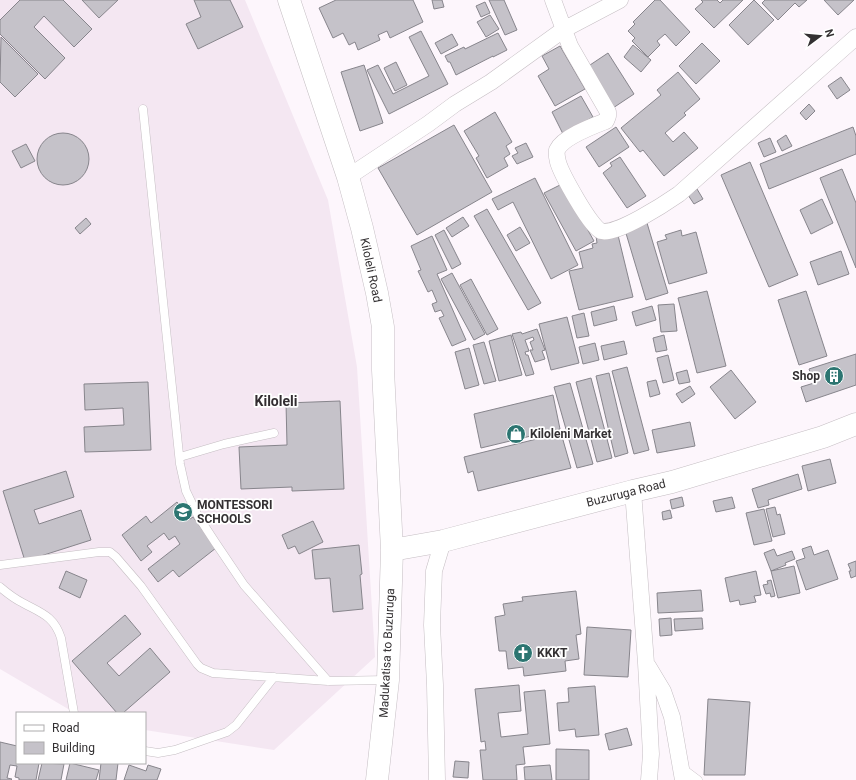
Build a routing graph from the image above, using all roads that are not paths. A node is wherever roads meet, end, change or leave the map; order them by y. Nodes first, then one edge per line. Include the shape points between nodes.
1 (289, 0) edge
2 (553, 0) edge
3 (620, 0) edge
4 (563, 30) junction
5 (856, 37) edge
6 (143, 108) dead end
7 (348, 177) junction
8 (856, 424) edge
9 (274, 433) dead end
10 (180, 457) junction
11 (633, 490) junction
12 (442, 541) junction
13 (392, 550) junction
14 (0, 565) edge
15 (0, 587) edge
16 (646, 663) junction
17 (274, 677) junction
18 (388, 680) junction
19 (328, 681) junction
20 (74, 712) edge
21 (146, 751) edge
22 (681, 773) edge
23 (377, 780) edge
24 (437, 780) edge
25 (649, 780) edge
26 (698, 780) edge

1 - 7 main road, Kiloleli Road
2 - 4 street
3 - 4 street
4 - 5 street via 608,116 606,120 565,140 556,152 557,161 576,198 600,231 609,231 640,218 679,194
4 - 7 street via 492,82 455,104
6 - 10 lane
7 - 13 main road, Kiloleli Road via 362,228 383,327
8 - 11 main road, Buzuruga Road via 823,437 680,480
9 - 10 lane
10 - 19 lane via 186,491 215,542 244,585
11 - 12 main road, Buzuruga Road
11 - 16 street
12 - 13 main road, Buzuruga Road
12 - 24 street via 434,571 432,625 436,685
13 - 18 main road, Madukatisa to Buzuruga
14 - 17 lane via 110,552 141,586 201,668 213,673
15 - 20 lane via 24,604 43,613 57,627
16 - 22 street via 663,691 672,717
16 - 25 street via 651,754
17 - 19 lane
17 - 21 lane via 236,725 227,732 175,750
18 - 19 lane
18 - 23 main road, Madukatisa to Buzuruga
22 - 26 lane

